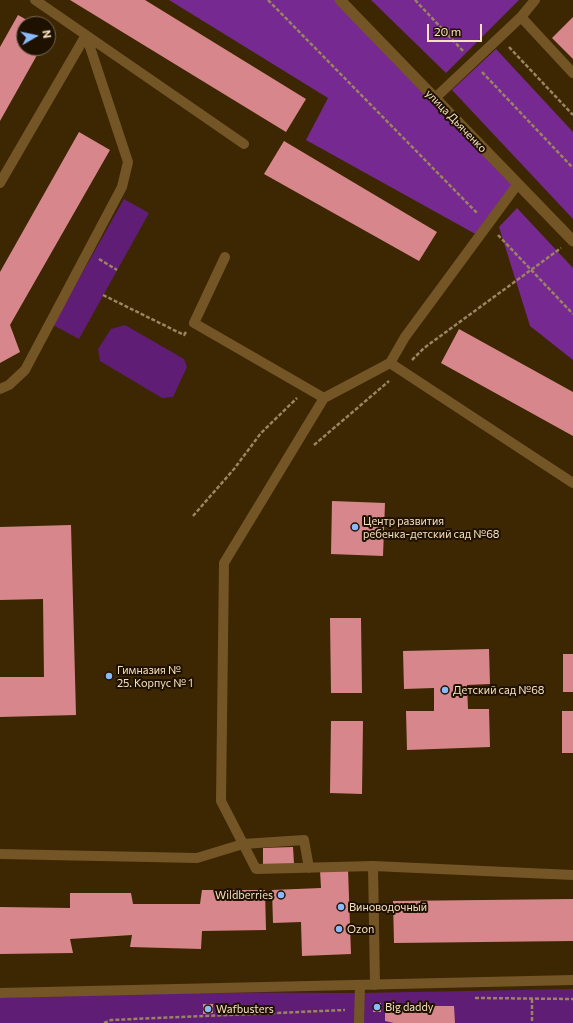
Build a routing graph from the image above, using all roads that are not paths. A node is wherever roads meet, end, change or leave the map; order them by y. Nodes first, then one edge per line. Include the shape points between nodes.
1 (35, 0) edge
2 (340, 0) edge
3 (535, 0) edge
4 (521, 17) junction
5 (86, 35) junction
6 (573, 73) edge
7 (434, 99) junction
8 (244, 144) dead end
9 (0, 183) edge
10 (517, 185) junction
11 (573, 241) edge
12 (225, 257) dead end
13 (390, 363) junction
14 (0, 389) edge
15 (324, 398) junction
16 (573, 483) edge
17 (242, 844) junction
18 (0, 854) edge
19 (373, 866) junction
20 (309, 868) junction
21 (573, 875) edge
22 (573, 980) edge
23 (360, 985) junction
24 (375, 985) junction
25 (0, 993) edge
26 (359, 1023) edge

1 - 5 lane
2 - 7 street, улица Дьяченко
3 - 4 lane
4 - 6 lane
4 - 7 lane
5 - 8 lane
5 - 9 lane
5 - 14 lane via 128,162 122,187 25,370 9,385
7 - 10 street, улица Дьяченко
10 - 11 street, улица Дьяченко
10 - 13 lane via 405,337
12 - 15 lane via 190,320
13 - 15 lane
13 - 16 lane
15 - 17 lane via 224,563 221,801
17 - 18 lane via 197,858
17 - 20 lane via 256,869
17 - 20 lane via 304,840
19 - 20 lane
19 - 21 lane
19 - 24 lane
22 - 24 lane
23 - 24 lane
23 - 25 lane
23 - 26 lane

